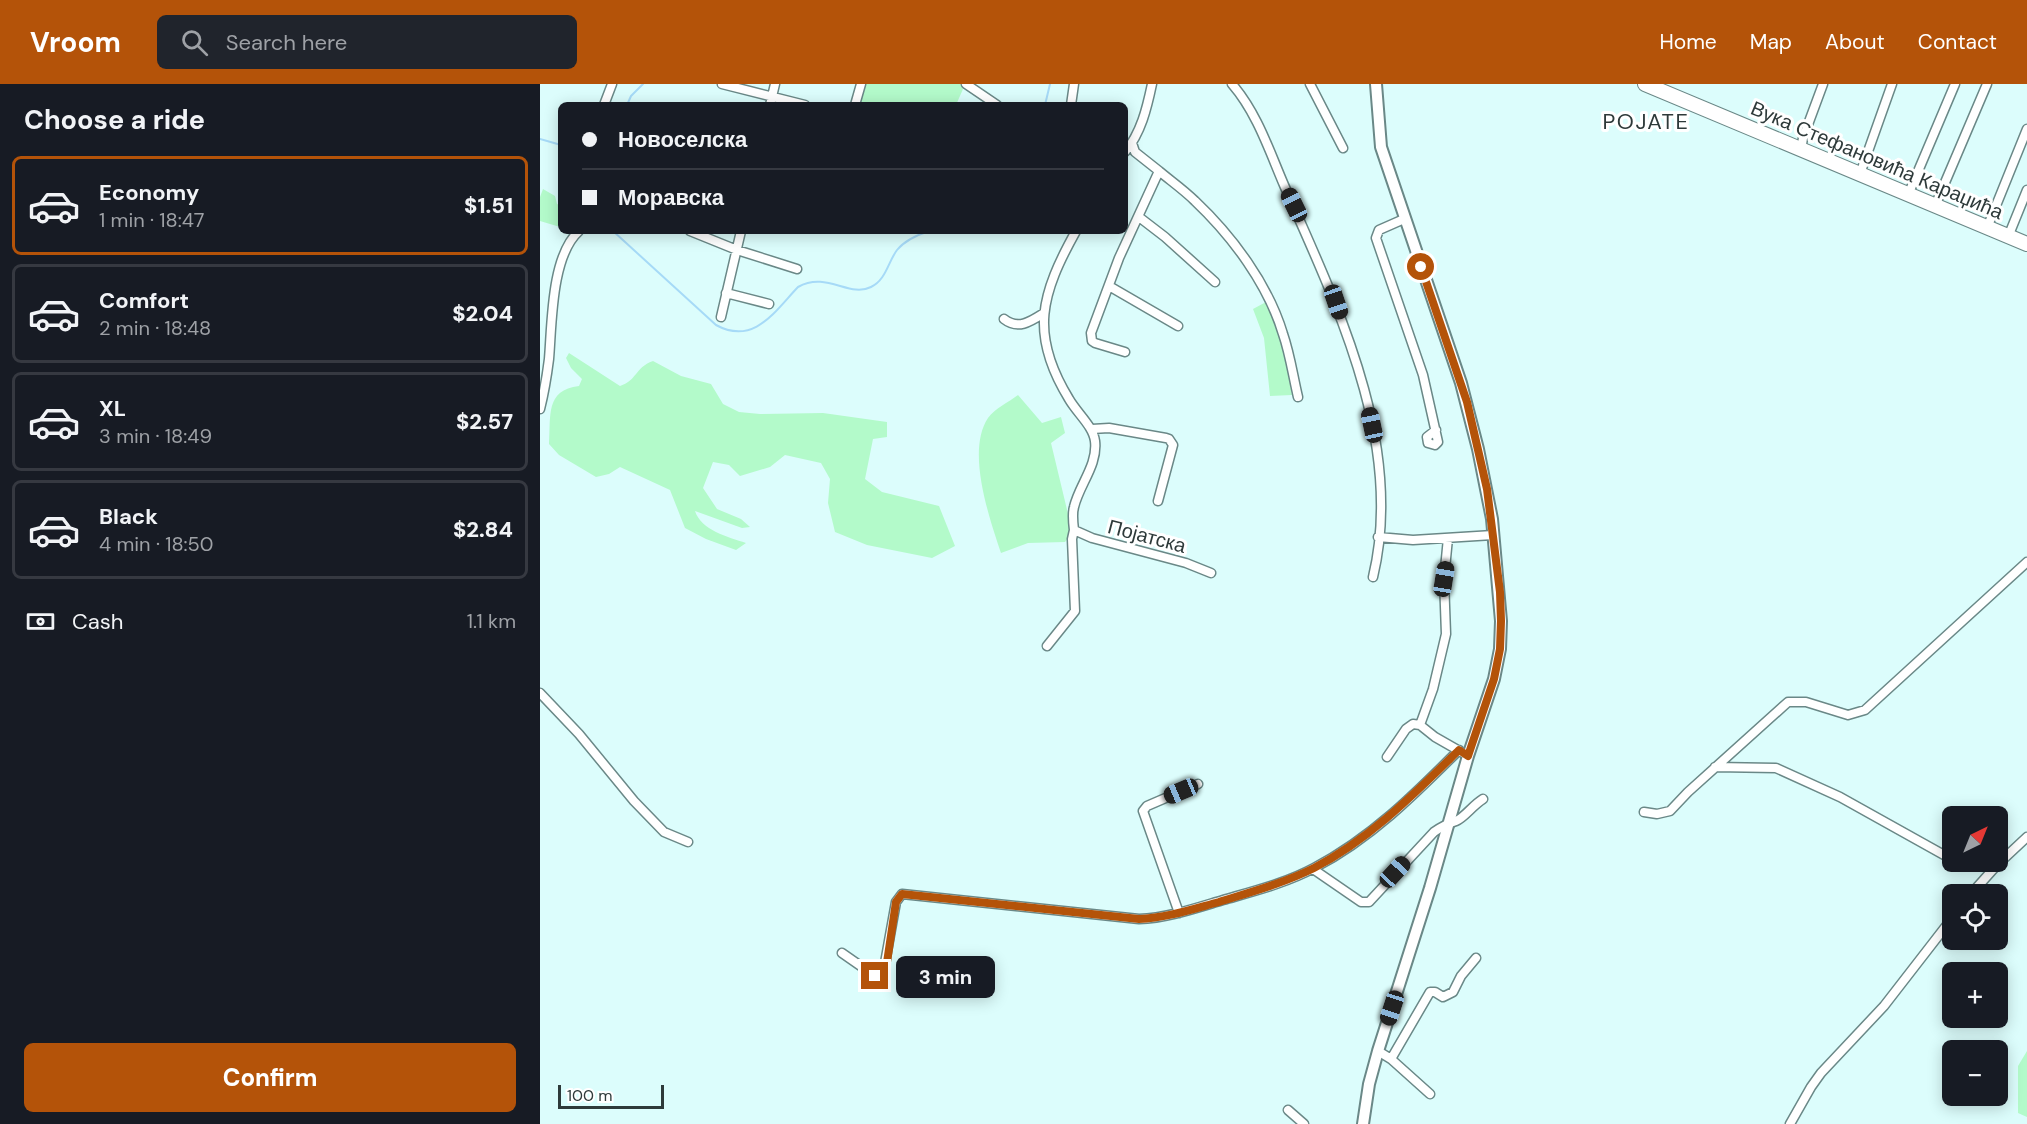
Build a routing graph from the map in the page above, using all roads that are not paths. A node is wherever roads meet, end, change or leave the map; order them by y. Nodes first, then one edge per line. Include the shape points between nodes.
1 (612, 84) edge
2 (722, 84) edge
3 (775, 84) edge
4 (861, 84) edge
5 (966, 84) edge
6 (1074, 84) edge
7 (1152, 84) edge
8 (1233, 84) edge
9 (1310, 84) edge
10 (1376, 84) edge
11 (1645, 84) edge
12 (1822, 84) edge
13 (1892, 84) edge
14 (1955, 84) edge
15 (1988, 84) edge
16 (771, 101) edge
17 (605, 102) edge
18 (856, 102) edge
19 (993, 102) edge
20 (1071, 102) edge
21 (2027, 129) edge
22 (1131, 138) edge
23 (1343, 148) dead end
24 (1801, 150) junction
25 (1159, 171) junction
26 (1860, 174) junction
27 (2027, 190) edge
28 (1908, 195) junction
29 (1935, 206) junction
30 (1139, 218) junction
31 (1404, 219) junction
32 (1987, 228) junction
33 (576, 234) edge
34 (697, 234) edge
35 (740, 234) edge
36 (1074, 234) edge
37 (2008, 237) junction
38 (2027, 244) edge
39 (737, 250) junction
40 (798, 269) dead end
41 (1215, 282) dead end
42 (1109, 286) junction
43 (726, 293) junction
44 (770, 304) dead end
45 (1044, 314) junction
46 (721, 317) dead end
47 (1004, 319) dead end
48 (1178, 326) dead end
49 (1125, 352) dead end
50 (1298, 397) dead end
51 (540, 409) edge
52 (1092, 429) junction
53 (1436, 430) dead end
54 (1158, 501) dead end
55 (1074, 530) junction
56 (1493, 535) junction
57 (1378, 537) junction
58 (1448, 538) junction
59 (2027, 562) edge
60 (1211, 573) dead end
61 (1372, 577) dead end
62 (1047, 646) dead end
63 (540, 693) edge
64 (1420, 725) junction
65 (1463, 753) junction
66 (1387, 757) dead end
67 (1715, 767) junction
68 (1198, 784) dead end
69 (1483, 800) dead end
70 (1644, 812) dead end
71 (1449, 822) junction
72 (2027, 837) edge
73 (688, 842) dead end
74 (1942, 853) edge
75 (1313, 869) junction
76 (1980, 884) edge
77 (1179, 913) junction
78 (1942, 931) edge
79 (843, 953) dead end
80 (1476, 958) dead end
81 (1378, 1052) junction
82 (1391, 1059) junction
83 (1430, 1094) dead end
84 (1288, 1110) dead end
85 (1304, 1124) edge
86 (1363, 1124) edge
87 (1790, 1124) edge

1 - 17 street
2 - 16 street
3 - 16 street
4 - 18 street
5 - 19 street
6 - 20 street
7 - 22 street via 1143,120
8 - 57 street via 1258,125 1331,289 1357,365 1382,487
9 - 23 street
10 - 31 street via 1381,147
11 - 24 main road, Вука Стефановића Караџића
12 - 24 street
13 - 26 street
14 - 28 street
15 - 29 street
21 - 32 street
22 - 25 street via 1135,152
24 - 26 main road, Вука Стефановића Караџића
25 - 30 street
25 - 50 street via 1194,200 1247,262 1265,291 1283,333
26 - 28 main road, Вука Стефановића Караџића
27 - 37 street
28 - 29 main road, Вука Стефановића Караџића
29 - 32 main road, Вука Стефановића Караџића
30 - 41 street
30 - 42 street
31 - 53 street via 1379,230 1376,238 1423,375
31 - 56 street via 1467,402
32 - 37 main road, Вука Стефановића Караџића
33 - 51 street via 554,288 549,362
34 - 39 street
35 - 39 street
36 - 45 street via 1051,281
37 - 38 main road, Вука Стефановића Караџића
39 - 40 street
39 - 43 street
42 - 48 street
42 - 49 street via 1091,337 1095,343
43 - 44 street
43 - 46 street
45 - 47 street via 1019,325
45 - 52 street via 1048,354 1058,381
52 - 54 street via 1109,428 1172,442
52 - 55 street via 1094,456 1074,508
55 - 60 street, Појатска
55 - 62 street via 1075,611
56 - 58 street
56 - 65 street via 1501,611 1500,649 1494,679
57 - 58 street
57 - 61 street
58 - 64 street via 1444,579 1446,634
59 - 67 street via 1865,710 1848,715 1806,702 1788,702
63 - 73 street via 664,832
64 - 65 street
64 - 66 street via 1410,725
65 - 71 street
65 - 75 street via 1374,830
67 - 70 street via 1670,811
67 - 74 street via 1776,768 1840,797
68 - 77 street via 1143,811
69 - 71 street via 1458,820
71 - 75 street via 1414,851 1366,903
71 - 81 street
72 - 76 street
75 - 77 street
77 - 79 street via 1139,919 902,894 896,902 884,974 875,976
78 - 87 street via 1884,1006 1821,1073
80 - 82 street via 1451,994 1443,997 1430,992
81 - 82 street
81 - 86 street
82 - 83 street
84 - 85 street

